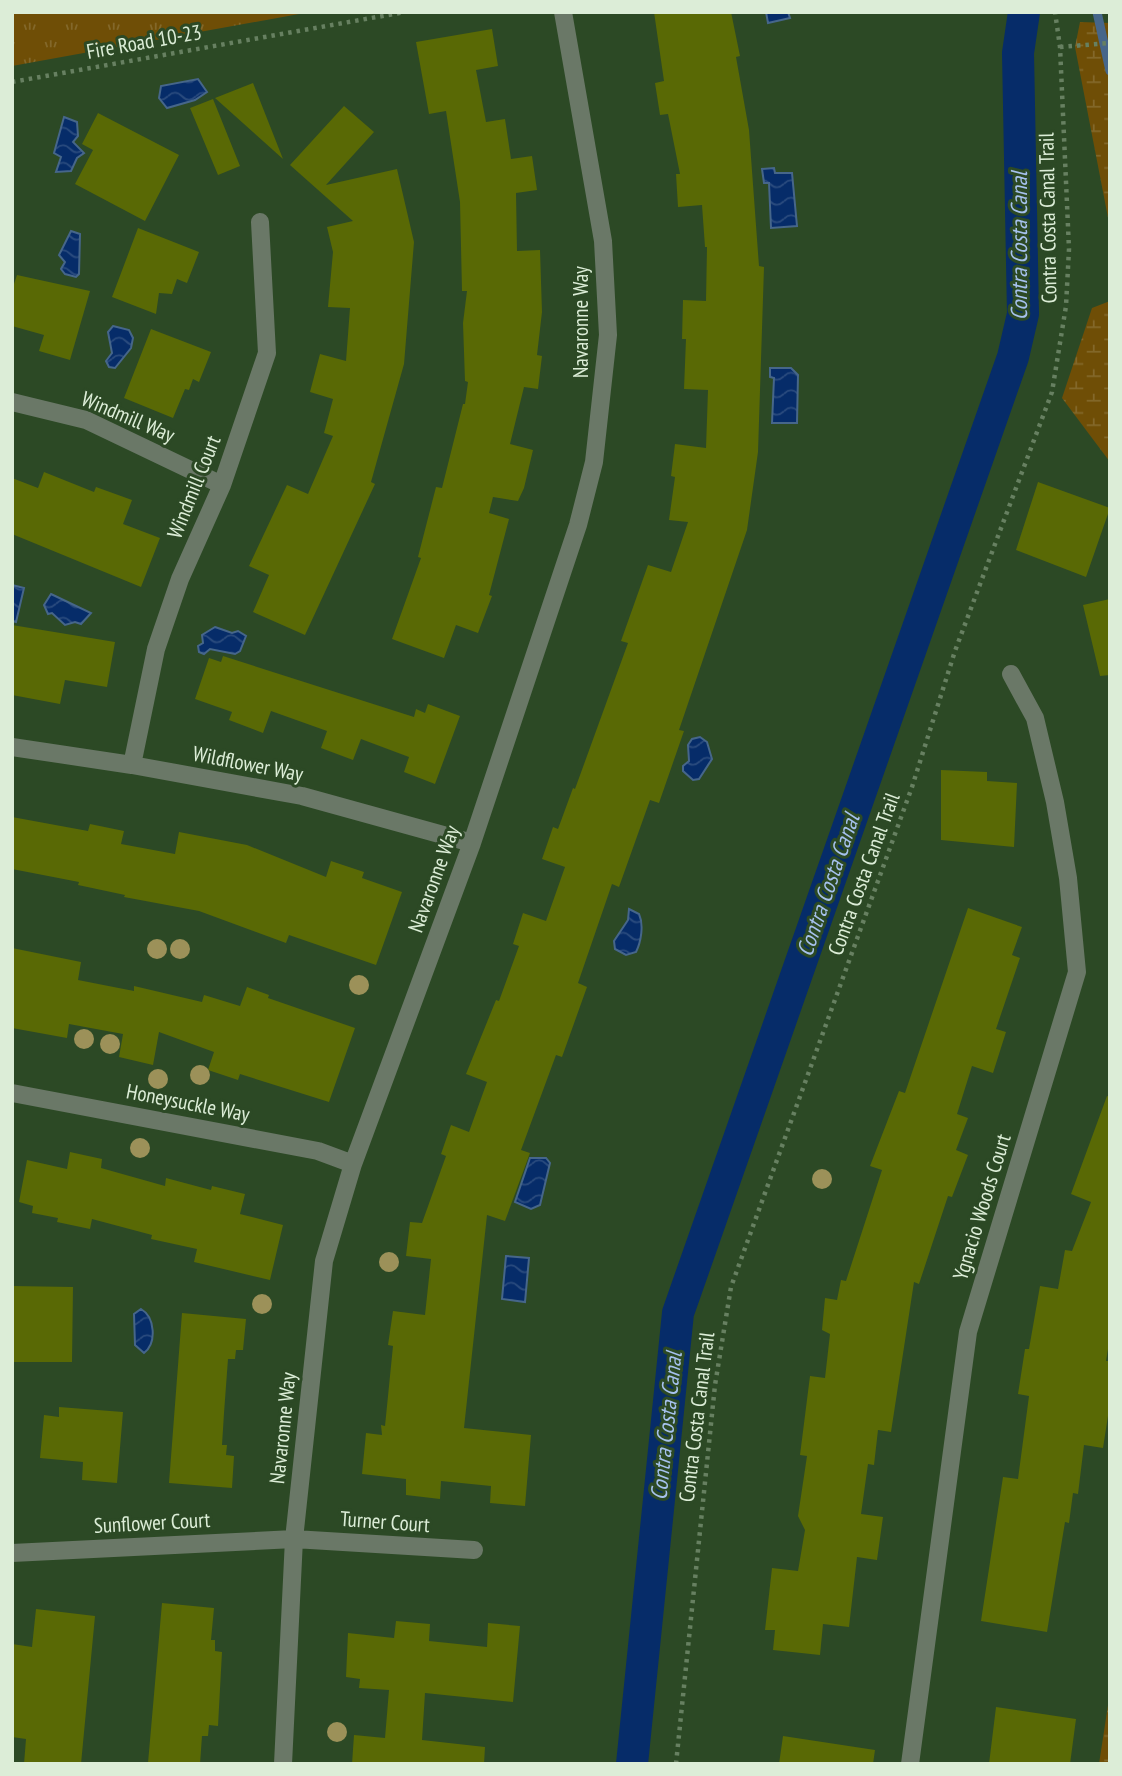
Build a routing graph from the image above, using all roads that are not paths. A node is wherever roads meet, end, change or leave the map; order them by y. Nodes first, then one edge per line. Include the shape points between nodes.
1 (563, 12) edge
2 (260, 222) dead end
3 (12, 402) edge
4 (222, 485) junction
5 (1011, 674) dead end
6 (12, 747) edge
7 (132, 765) junction
8 (472, 843) junction
9 (12, 1093) edge
10 (353, 1164) junction
11 (294, 1539) junction
12 (474, 1550) dead end
13 (12, 1553) edge
14 (283, 1764) edge
15 (909, 1764) edge

1 - 8 street, Navaronne Way via 603,241 608,335 602,399 594,462 578,525
2 - 4 street, Windmill Court via 267,353
3 - 4 street, Windmill Way via 86,420
4 - 7 street, Windmill Court via 180,579 156,649
5 - 15 street, Ygnacio Woods Court via 1035,718 1055,802 1077,972 968,1332
6 - 7 street, Wildflower Way
7 - 8 street, Wildflower Way via 302,796
8 - 10 street, Navaronne Way
9 - 10 street, Honeysuckle Way via 318,1151
10 - 11 street, Navaronne Way via 324,1261
11 - 12 street, Turner Court
11 - 13 street, Sunflower Court
11 - 14 street, Navaronne Way

